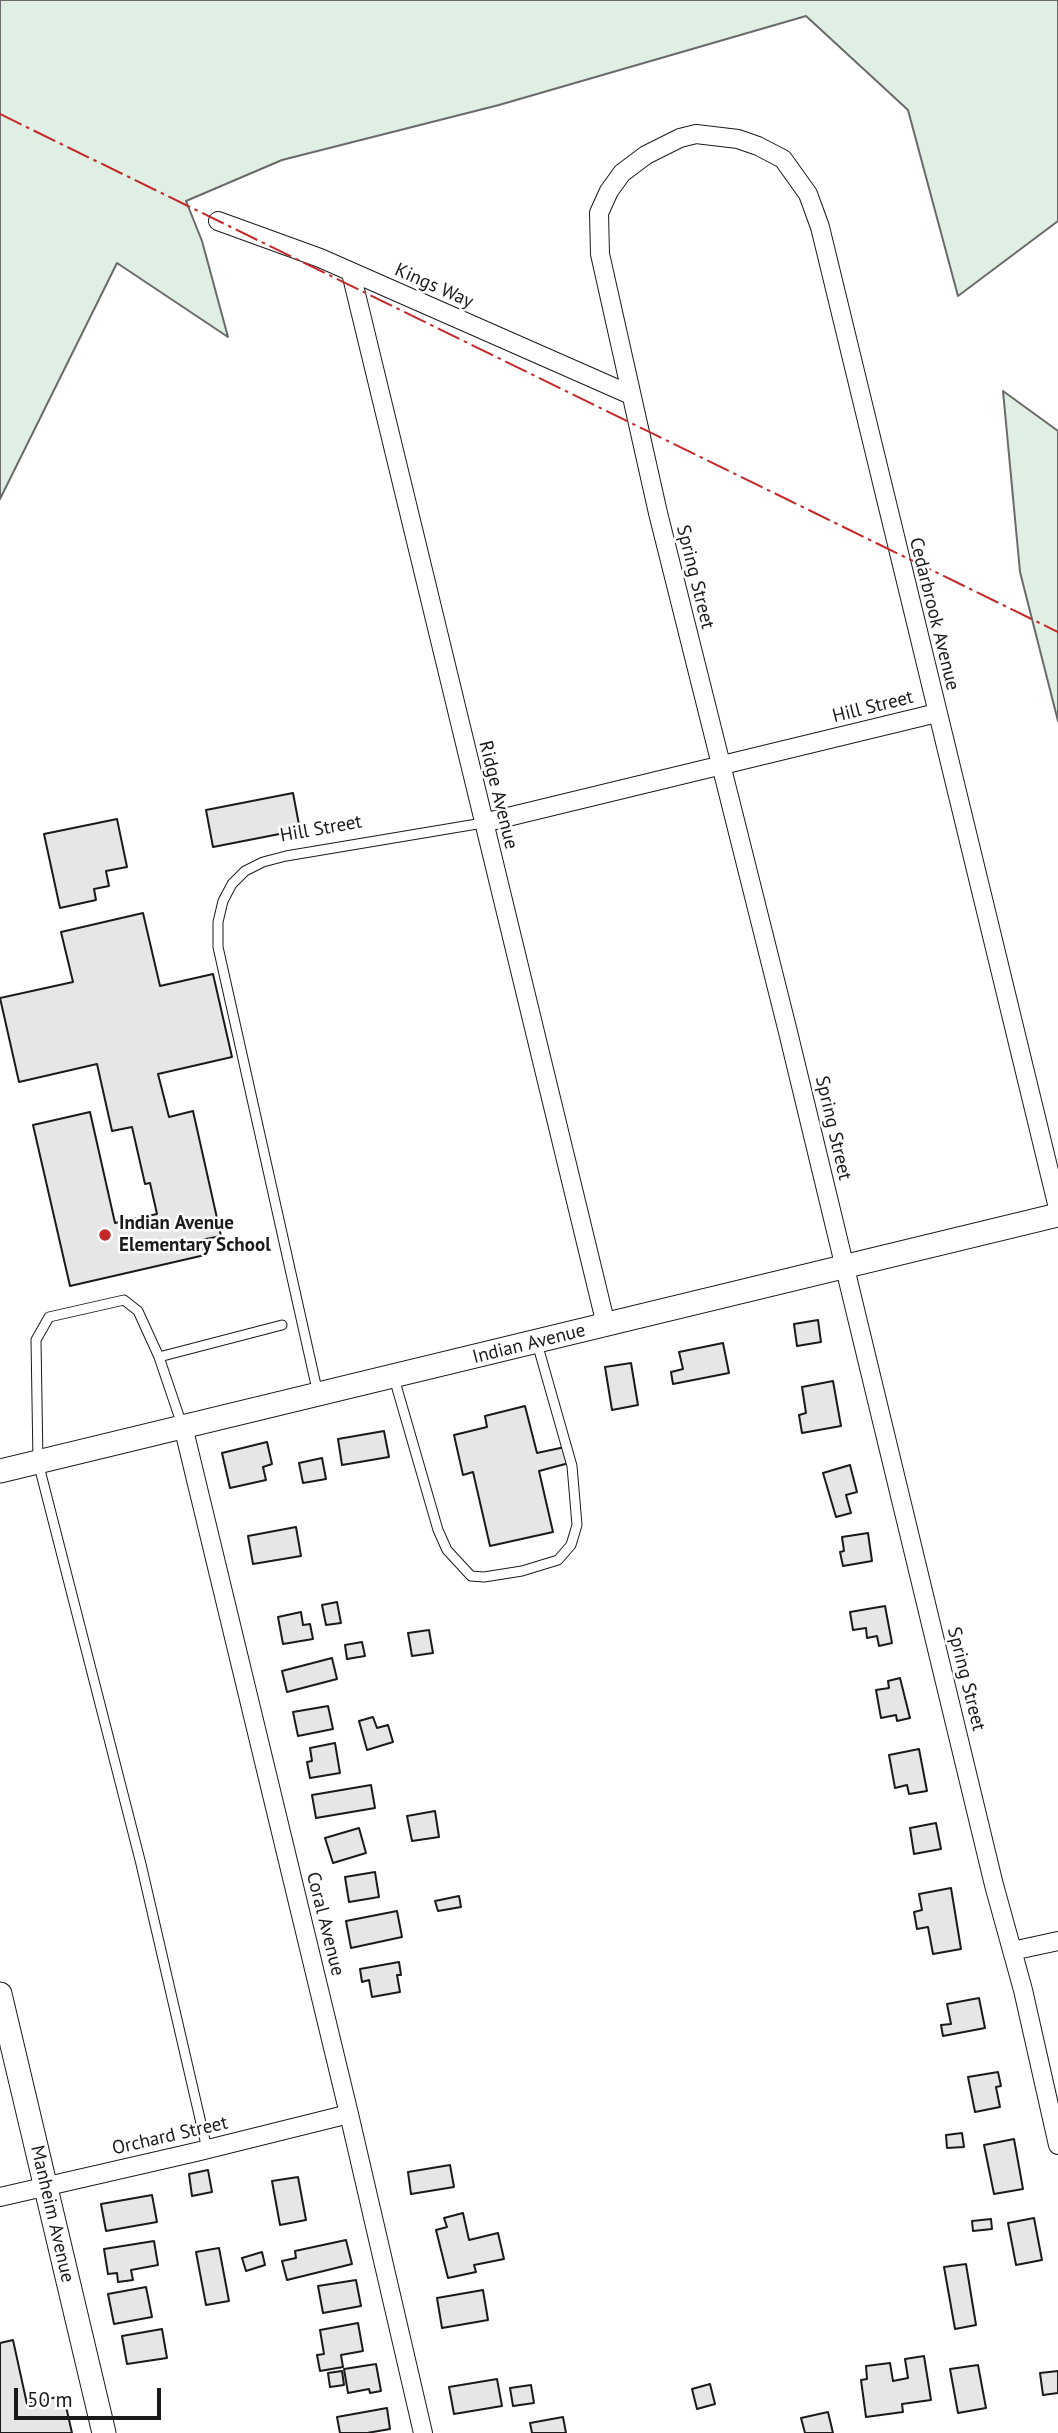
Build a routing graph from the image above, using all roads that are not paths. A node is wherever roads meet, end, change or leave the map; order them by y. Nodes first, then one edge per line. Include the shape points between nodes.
1 (664, 145) joint
2 (218, 221) dead end
3 (351, 273) junction
4 (631, 395) junction
5 (937, 713) junction
6 (721, 765) junction
7 (483, 823) junction
8 (1058, 1208) edge
9 (1058, 1215) edge
10 (845, 1267) junction
11 (282, 1325) dead end
12 (606, 1325) junction
13 (537, 1342) junction
14 (159, 1357) junction
15 (394, 1378) junction
16 (319, 1395) junction
17 (183, 1426) junction
18 (38, 1462) junction
19 (0, 1471) edge
20 (1058, 1941) edge
21 (1013, 1951) junction
22 (0, 1994) edge
23 (349, 2114) junction
24 (1058, 2145) edge
25 (207, 2149) junction
26 (45, 2187) junction
27 (0, 2197) edge
28 (104, 2433) edge
29 (424, 2433) edge

1 - 4 street, Spring Street via 622,173 599,213 600,254
1 - 5 street, Cedarbrook Avenue via 696,134 758,146 782,159 808,194 820,227
2 - 3 street, Kings Way
3 - 4 street, Kings Way
3 - 7 street, Ridge Avenue
4 - 6 street, Spring Street
5 - 6 street, Hill Street
5 - 8 street, Cedarbrook Avenue
6 - 7 street, Hill Street
6 - 10 street, Spring Street
7 - 12 street, Ridge Avenue
7 - 16 lane, Hill Street via 263,862 232,884 223,901 218,947
9 - 10 street, Indian Avenue
10 - 12 street, Indian Avenue
10 - 21 street, Spring Street
11 - 14 lane
12 - 13 street, Indian Avenue
13 - 15 street, Indian Avenue
13 - 15 lane via 572,1466 577,1525 571,1545 558,1560 522,1571 471,1576 447,1550
14 - 17 lane
14 - 18 lane via 138,1311 124,1300 49,1317 36,1340
15 - 16 street, Indian Avenue
16 - 17 street, Indian Avenue
17 - 18 street, Indian Avenue
17 - 23 street, Coral Avenue
18 - 19 street, Indian Avenue
18 - 25 lane via 141,1864
20 - 21 street
21 - 24 street, Spring Street
22 - 26 street, Manheim Avenue
23 - 25 street, Orchard Street
23 - 29 street, Coral Avenue
25 - 26 street, Orchard Street
26 - 27 street, Orchard Street
26 - 28 street, Manheim Avenue

